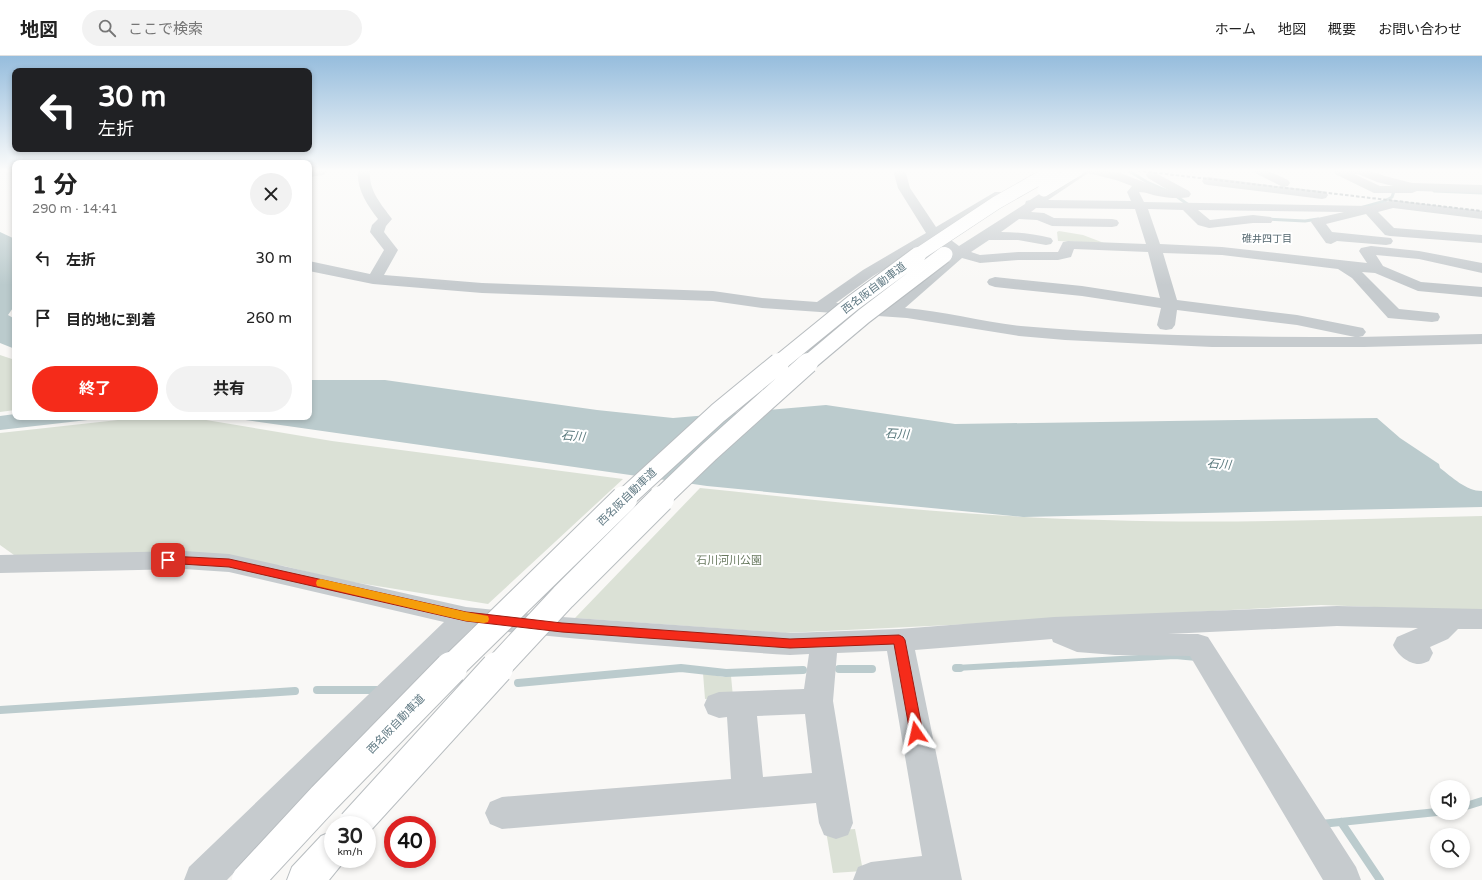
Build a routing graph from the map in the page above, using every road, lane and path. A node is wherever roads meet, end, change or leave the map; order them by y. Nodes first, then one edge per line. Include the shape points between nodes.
1 (377, 208) edge
2 (917, 208) edge
3 (977, 208) edge
4 (988, 208) edge
5 (1017, 208) edge
6 (1025, 208) edge
7 (1141, 208) edge
8 (1191, 208) edge
9 (1340, 208) edge
10 (1363, 208) edge
11 (1427, 208) edge
12 (1431, 208) edge
13 (1359, 209) junction
14 (1015, 215) junction
15 (1482, 215) edge
16 (1276, 221) dead end
17 (1112, 223) dead end
18 (934, 234) junction
19 (985, 235) junction
20 (1459, 237) junction
21 (1482, 239) edge
22 (1046, 241) dead end
23 (1411, 244) dead end
24 (1156, 248) junction
25 (959, 253) junction
26 (980, 259) junction
27 (1342, 265) junction
28 (312, 267) edge
29 (1482, 268) edge
30 (1378, 269) junction
31 (373, 279) junction
32 (1418, 286) junction
33 (1372, 292) junction
34 (1482, 292) edge
35 (1170, 304) junction
36 (822, 306) junction
37 (890, 312) junction
38 (1432, 317) dead end
39 (1166, 325) dead end
40 (1482, 339) edge
41 (1398, 341) junction
42 (0, 564) edge
43 (466, 617) junction
44 (1452, 618) junction
45 (1482, 619) edge
46 (1054, 628) junction
47 (899, 640) junction
48 (824, 642) junction
49 (1419, 654) dead end
50 (818, 700) junction
51 (830, 787) junction
52 (748, 794) junction
53 (502, 813) dead end
54 (362, 816) edge
55 (836, 823) dead end
56 (324, 858) edge
57 (943, 876) edge
58 (202, 880) edge
59 (248, 880) edge
60 (305, 880) edge
61 (870, 880) edge
62 (1343, 880) edge

1 - 31 street via 385,219 377,232 391,250
2 - 18 street
3 - 18 street
4 - 59 highway, 西名阪自動車道, bridge via 905,264 842,312 718,413 640,483 481,637
5 - 54 highway, 西名阪自動車道, bridge via 925,269 746,416 670,488 533,629
6 - 14 street
7 - 24 street
8 - 16 street via 1203,222 1209,224 1253,220
9 - 13 street
10 - 13 street
11 - 20 street
12 - 15 street
13 - 20 street via 1390,232
13 - 23 street via 1313,222 1330,238
14 - 17 street via 1039,216 1052,222
14 - 19 street
18 - 25 street
18 - 36 street via 868,272
19 - 22 street via 1018,236
19 - 25 street
20 - 21 street
24 - 26 street via 1068,245 1066,254 1058,256
24 - 27 street via 1222,251
24 - 35 street
25 - 26 street
25 - 37 street
26 - 35 street via 996,289 1082,291
27 - 30 street
27 - 33 street via 1357,275
28 - 31 street
29 - 30 street via 1419,255 1366,251
30 - 32 street
31 - 36 street via 482,288 713,296 762,303
32 - 33 street via 1418,294
32 - 34 street
33 - 38 street via 1394,314
35 - 39 street
35 - 41 street via 1297,320
36 - 37 street
37 - 41 street via 965,321 1019,331 1065,335 1212,342
40 - 41 street
42 - 43 street via 184,560 229,563
43 - 48 street via 640,634 790,644
43 - 58 street
44 - 45 street
44 - 46 street via 1337,616
44 - 49 street via 1438,631 1407,645
46 - 47 street
46 - 62 street via 1078,641 1198,645
47 - 48 street
47 - 57 street
48 - 50 street
50 - 51 street
50 - 52 street via 730,705
51 - 52 street
51 - 55 street
52 - 53 street
56 - 60 highway
57 - 61 street

